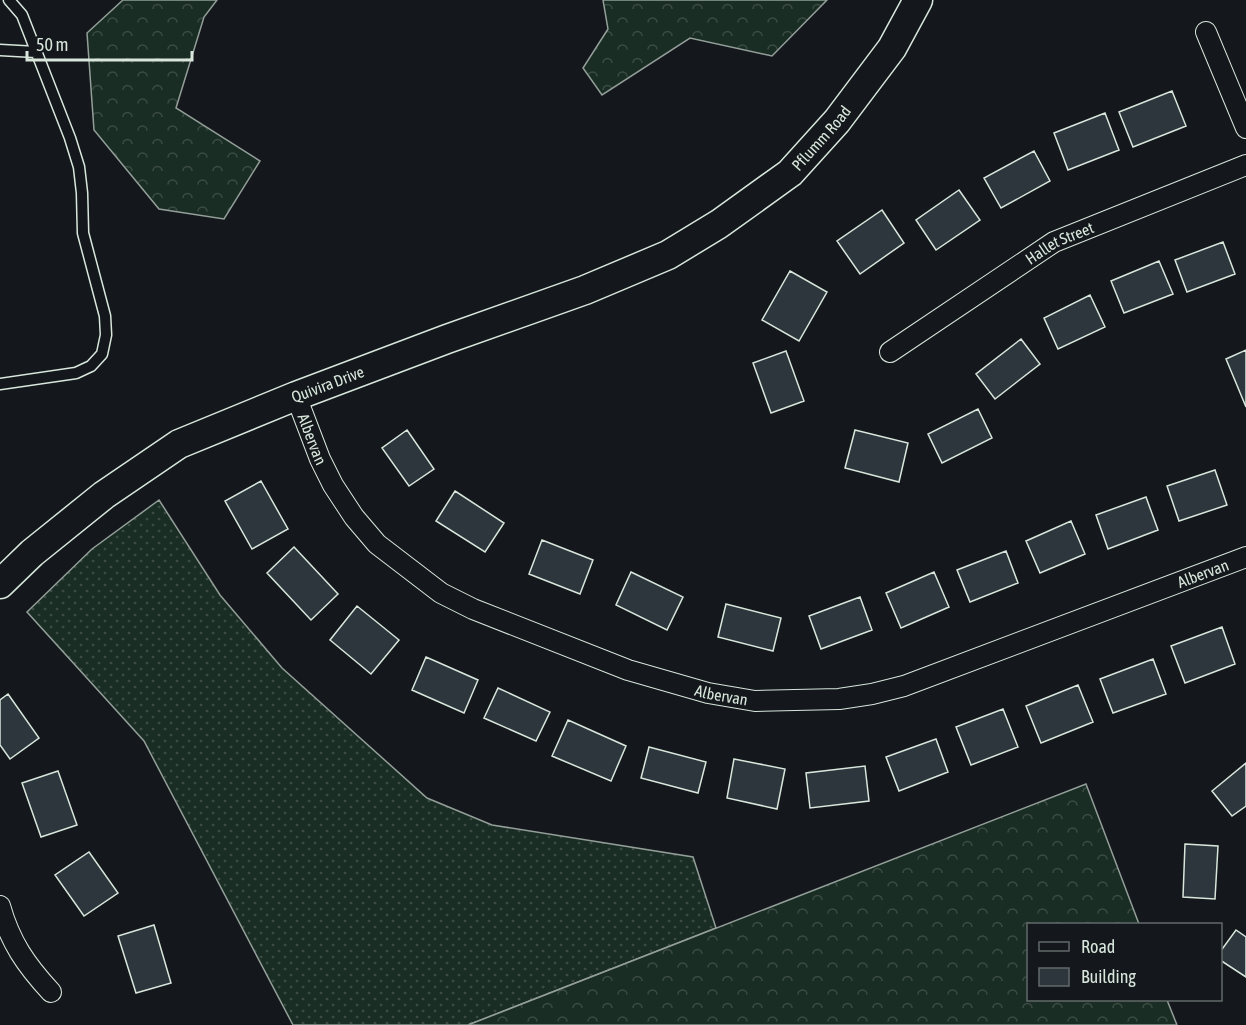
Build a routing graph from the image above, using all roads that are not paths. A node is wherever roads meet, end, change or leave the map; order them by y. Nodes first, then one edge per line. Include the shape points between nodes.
1 (9, 0) edge
2 (918, 0) edge
3 (1206, 32) dead end
4 (0, 50) edge
5 (36, 52) junction
6 (1246, 128) edge
7 (1246, 165) edge
8 (691, 242) joint
9 (890, 352) dead end
10 (0, 384) edge
11 (296, 396) junction
12 (1246, 557) edge
13 (0, 584) edge
14 (0, 906) edge
15 (51, 992) dead end

1 - 5 lane via 22,15
2 - 8 main road, Pflumm Road via 892,48 837,121 790,173
3 - 6 street
4 - 5 lane
5 - 10 lane via 79,167 83,233 105,316 106,335 102,354 91,366 76,373
7 - 9 street, Hallet Street via 1054,242
8 - 11 main road, Quivira Drive via 585,290
11 - 12 street, Albervan via 320,459 354,517 377,544 441,593 512,626 628,670 708,693 755,701 839,699 904,686
11 - 13 main road, Quivira Drive via 179,444 104,495
14 - 15 street via 28,966

